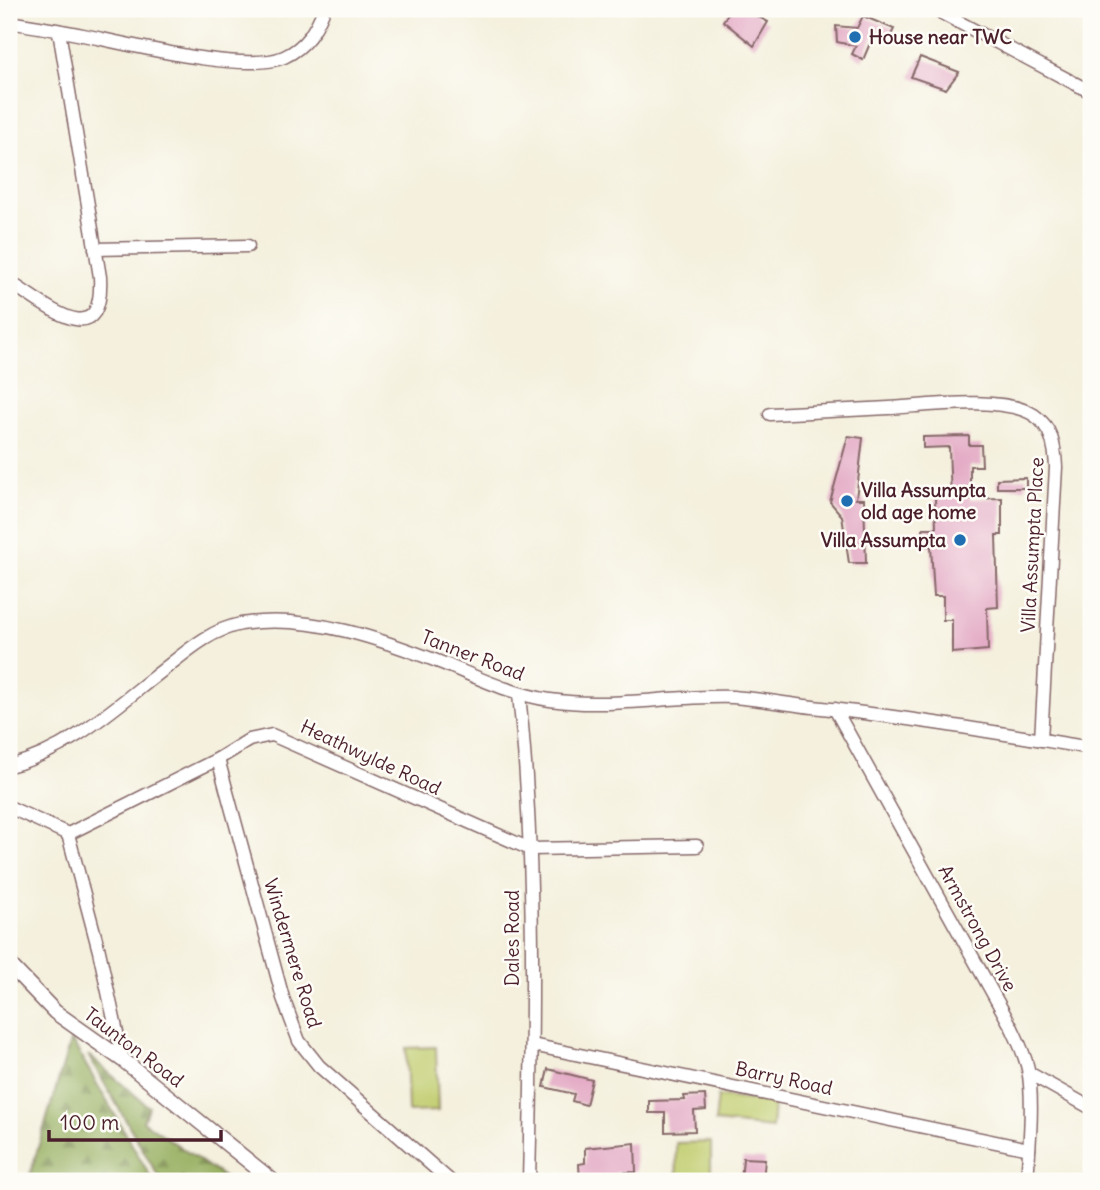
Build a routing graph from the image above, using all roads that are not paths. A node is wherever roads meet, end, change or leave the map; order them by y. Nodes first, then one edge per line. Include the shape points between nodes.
1 (324, 9) edge
2 (934, 9) edge
3 (9, 22) edge
4 (60, 31) junction
5 (1091, 92) edge
6 (248, 246) dead end
7 (95, 249) junction
8 (9, 282) edge
9 (771, 414) dead end
10 (519, 694) junction
11 (835, 709) junction
12 (1041, 740) junction
13 (1091, 748) edge
14 (218, 759) junction
15 (9, 766) edge
16 (9, 807) edge
17 (68, 834) junction
18 (697, 846) dead end
19 (530, 849) junction
20 (9, 964) edge
21 (532, 1045) junction
22 (123, 1060) junction
23 (1028, 1073) junction
24 (1091, 1108) edge
25 (1029, 1149) junction
26 (273, 1181) edge
27 (450, 1181) edge
28 (529, 1181) edge
29 (1027, 1181) edge

1 - 4 street via 298,50 268,61 236,62
2 - 5 street
3 - 4 street
4 - 7 street
6 - 7 street
7 - 8 street via 101,296 96,313 89,318 72,320
9 - 12 street, Villa Assumpta Place via 973,404 1019,409 1045,426 1052,435 1056,467
10 - 11 street, Tanner Road via 590,704 733,697
10 - 15 street, Tanner Road via 359,634 304,624 239,625 200,641 62,746
10 - 19 street, Dales Road
11 - 12 street, Tanner Road
11 - 23 street, Armstrong Drive via 1012,1028
12 - 13 street, Tanner Road
14 - 17 street, Heathwylde Road
14 - 19 street, Heathwylde Road via 261,736 278,735
14 - 27 street, Windermere Road via 283,998 299,1041 319,1066
16 - 17 street
17 - 22 street
18 - 19 street, Heathwylde Road
19 - 21 street, Dales Road
20 - 22 street, Taunton Road via 55,1012
21 - 25 street, Barry Road
21 - 28 street, Dales Road
22 - 26 street, Taunton Road
23 - 24 street
23 - 25 street, Armstrong Drive
25 - 29 street, Armstrong Drive

